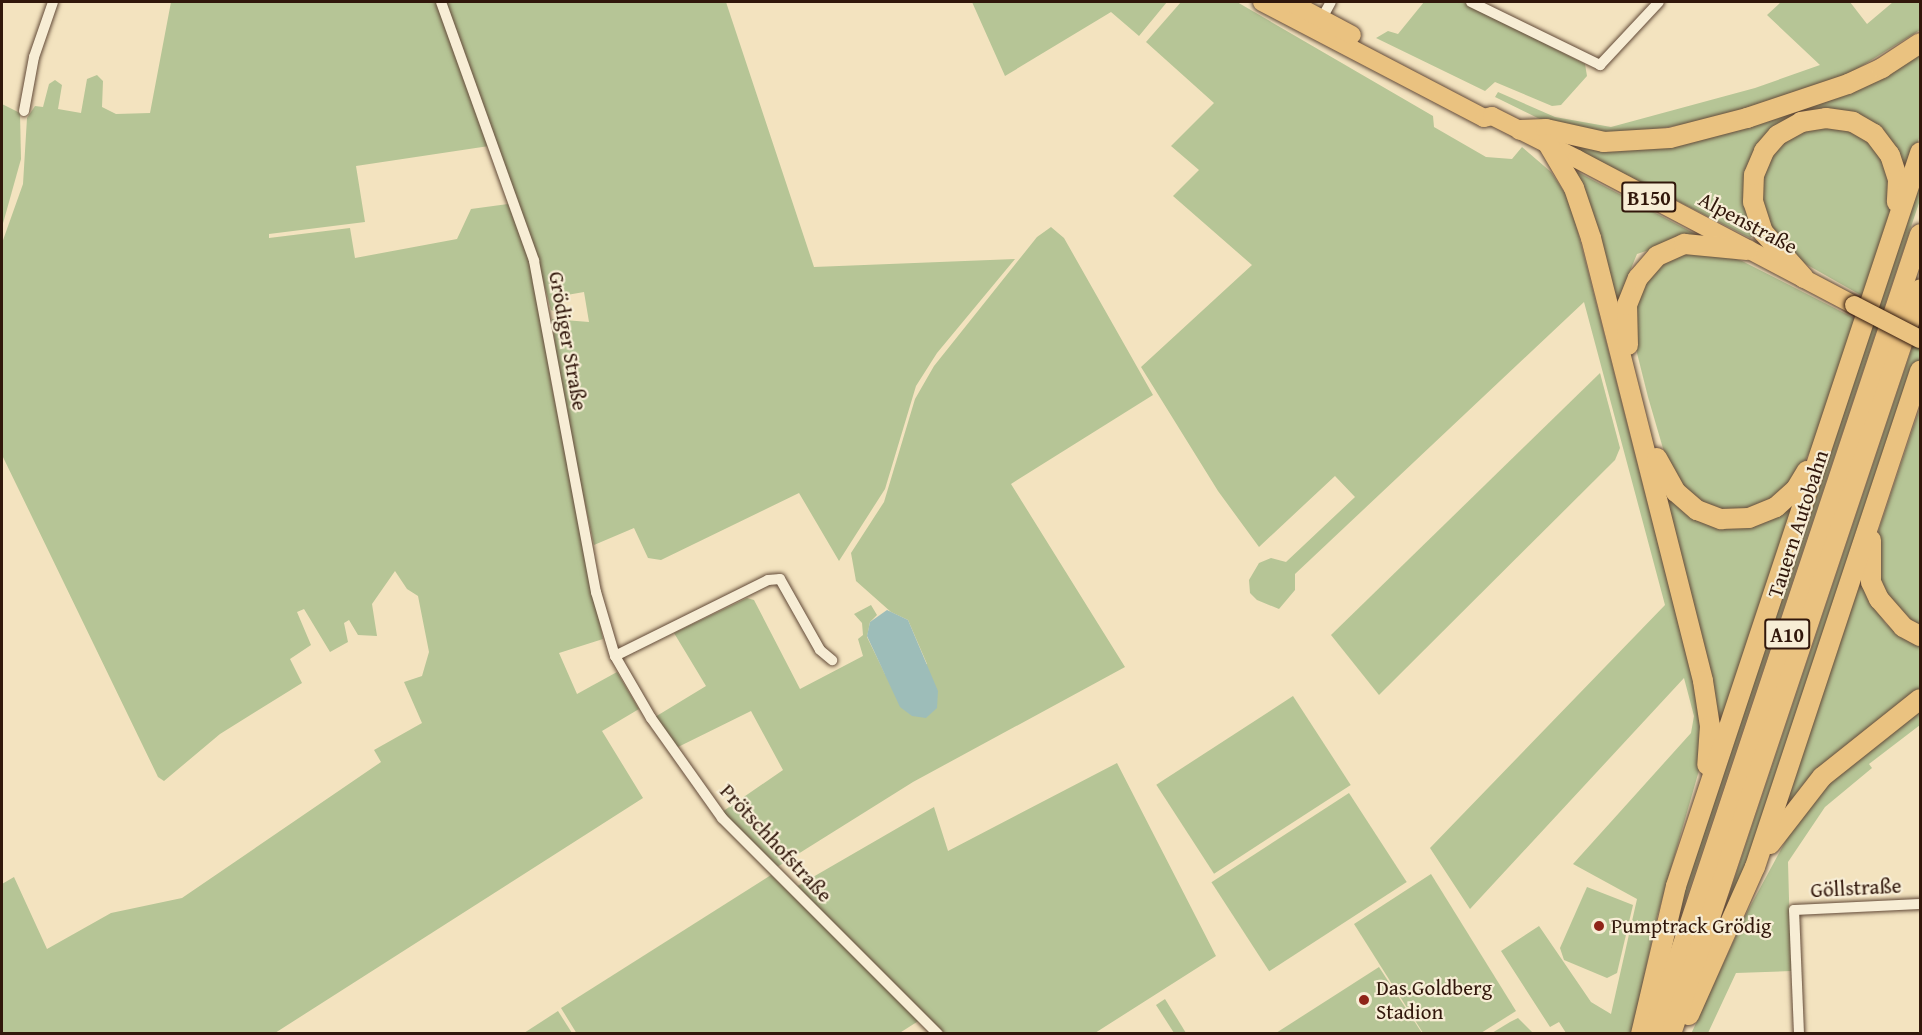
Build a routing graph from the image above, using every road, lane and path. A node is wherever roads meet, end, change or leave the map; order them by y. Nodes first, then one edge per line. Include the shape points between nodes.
1 (53, 2) edge
2 (441, 2) edge
3 (1262, 2) edge
4 (1290, 2) edge
5 (1331, 2) edge
6 (1471, 2) edge
7 (1659, 2) edge
8 (1322, 18) junction
9 (1920, 43) edge
10 (24, 111) dead end
11 (1492, 116) junction
12 (1520, 130) junction
13 (1548, 144) junction
14 (1920, 153) edge
15 (1920, 234) edge
16 (1894, 235) junction
17 (1748, 250) junction
18 (1804, 278) junction
19 (1920, 290) edge
20 (1920, 339) edge
21 (1920, 371) edge
22 (1827, 431) junction
23 (1878, 498) junction
24 (596, 592) joint
25 (1920, 636) edge
26 (615, 656) junction
27 (832, 660) dead end
28 (1920, 699) edge
29 (1707, 793) junction
30 (1755, 867) junction
31 (1920, 904) edge
32 (938, 1034) edge
33 (1641, 1034) edge
34 (1653, 1034) edge
35 (1671, 1034) edge
36 (1682, 1034) edge
37 (1799, 1034) edge

1 - 10 street via 34,57
2 - 24 street, Grödiger Straße via 534,261
3 - 11 main road, Alpenstraße / B150 via 1484,118
4 - 8 main road, Alpenstraße / B150
5 - 8 street
6 - 7 street via 1600,65
8 - 11 main road, Alpenstraße / B150 via 1488,106
9 - 12 highway via 1882,69 1848,84 1747,118 1670,138 1605,142 1546,129
11 - 12 main road, Alpenstraße / B150
12 - 13 main road, Alpenstraße / B150
13 - 17 main road, Alpenstraße / B150
13 - 29 highway via 1584,210 1703,681 1710,744
14 - 16 highway
15 - 34 highway, Tauern Autobahn / A10
16 - 18 highway via 1898,180 1890,155 1874,134 1852,122 1826,118 1801,122 1778,135 1764,151 1754,175 1753,202 1763,232
16 - 22 highway
17 - 18 main road, Alpenstraße / B150
17 - 22 highway via 1684,244 1657,256 1638,278 1627,305 1626,333 1659,465 1676,492 1697,510 1721,519 1749,518 1776,507 1796,489
18 - 20 main road, Alpenstraße / B150, bridge
19 - 35 highway, Tauern Autobahn / A10
21 - 23 highway
22 - 29 highway
23 - 25 highway via 1870,546 1871,582 1890,615
23 - 30 highway
24 - 26 street, Prötschhofstraße
26 - 27 street via 768,580 780,579 820,650
26 - 32 street, Prötschhofstraße via 651,718 722,818
28 - 30 highway via 1822,777 1802,798
29 - 33 highway via 1666,918
30 - 36 highway
31 - 37 street, Göllstraße via 1794,910

